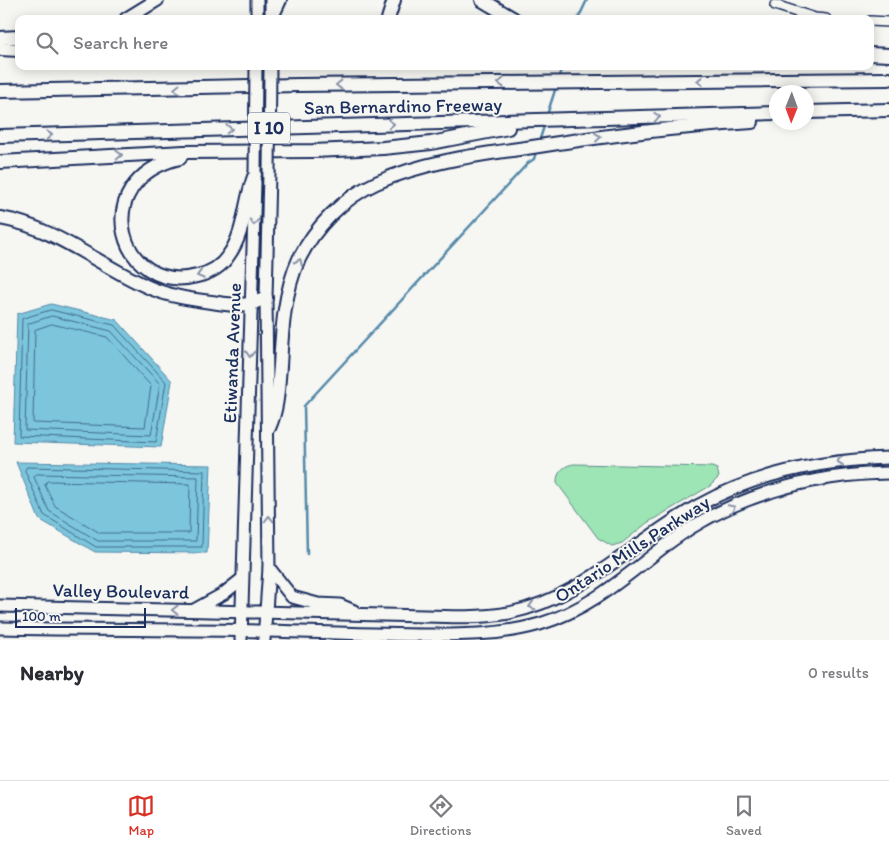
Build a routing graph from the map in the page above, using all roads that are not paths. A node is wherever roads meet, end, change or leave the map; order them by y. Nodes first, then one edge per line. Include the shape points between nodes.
1 (157, 0) edge
2 (258, 0) edge
3 (271, 0) edge
4 (280, 0) edge
5 (394, 0) edge
6 (482, 0) edge
7 (775, 6) dead end
8 (133, 15) edge
9 (257, 15) edge
10 (271, 15) edge
11 (273, 15) edge
12 (389, 15) edge
13 (507, 15) edge
14 (805, 15) edge
15 (874, 21) edge
16 (889, 22) edge
17 (15, 37) edge
18 (0, 38) edge
19 (0, 49) edge
20 (15, 50) edge
21 (256, 70) edge
22 (270, 70) edge
23 (889, 79) edge
24 (0, 91) edge
25 (889, 110) edge
26 (838, 111) junction
27 (814, 112) edge
28 (769, 113) edge
29 (814, 116) edge
30 (539, 121) junction
31 (769, 121) edge
32 (0, 136) edge
33 (222, 153) junction
34 (0, 162) edge
35 (255, 174) junction
36 (0, 218) edge
37 (266, 298) junction
38 (251, 305) junction
39 (269, 428) junction
40 (889, 458) edge
41 (889, 473) edge
42 (269, 568) junction
43 (242, 579) junction
44 (0, 606) edge
45 (193, 611) junction
46 (241, 612) junction
47 (266, 613) junction
48 (358, 613) junction
49 (458, 617) junction
50 (0, 628) edge
51 (205, 631) junction
52 (241, 635) edge
53 (265, 635) edge
54 (388, 635) junction
55 (214, 640) edge

1 - 8 highway
2 - 9 main road
3 - 10 main road
4 - 11 highway
5 - 12 highway
6 - 13 highway
7 - 14 street
15 - 16 street
17 - 18 highway
19 - 20 highway
21 - 35 main road, Etiwanda Avenue, bridge
22 - 37 main road, Etiwanda Avenue, bridge
23 -> 24 highway, San Bernardino Freeway / I 10
25 - 26 highway
26 - 27 highway
26 - 29 highway
30 -> 28 highway, San Bernardino Freeway / I 10
32 -> 30 highway, San Bernardino Freeway / I 10
30 - 33 highway via 431,143
39 -> 31 highway via 277,410 288,290 300,258 326,221 374,183 474,156 549,144
34 -> 33 highway
35 -> 33 highway via 238,239 221,264 206,274 183,278 165,276 147,267 131,249 122,224 123,208 130,190 151,168 165,162
35 -> 38 main road, Etiwanda Avenue
36 - 38 highway via 41,230 163,294
37 - 38 highway
37 - 39 main road, Etiwanda Avenue
38 -> 43 main road, Etiwanda Avenue
42 -> 39 main road, Etiwanda Avenue
40 -> 49 main road, Ontario Mills Parkway via 807,466 740,486 699,505 556,598 509,613
54 -> 41 main road, Ontario Mills Parkway via 489,634 542,623 574,611 618,583 672,541 745,501 828,478
42 - 47 main road, Etiwanda Avenue
42 - 48 main road via 292,597 318,604 340,605
43 - 45 main road
43 - 46 main road, Etiwanda Avenue
45 -> 44 main road, Valley Boulevard
45 - 46 main road, Valley Boulevard
46 - 47 main road, Ontario Mills Parkway
46 - 52 main road, Etiwanda Avenue
47 - 48 main road, Ontario Mills Parkway
47 - 53 main road, Etiwanda Avenue
48 - 49 main road, Ontario Mills Parkway
49 - 54 main road via 451,628 400,628
50 - 51 main road, Valley Boulevard
51 - 52 main road, Valley Boulevard
51 - 55 main road
52 - 53 main road, Ontario Mills Parkway
53 - 54 main road, Ontario Mills Parkway

